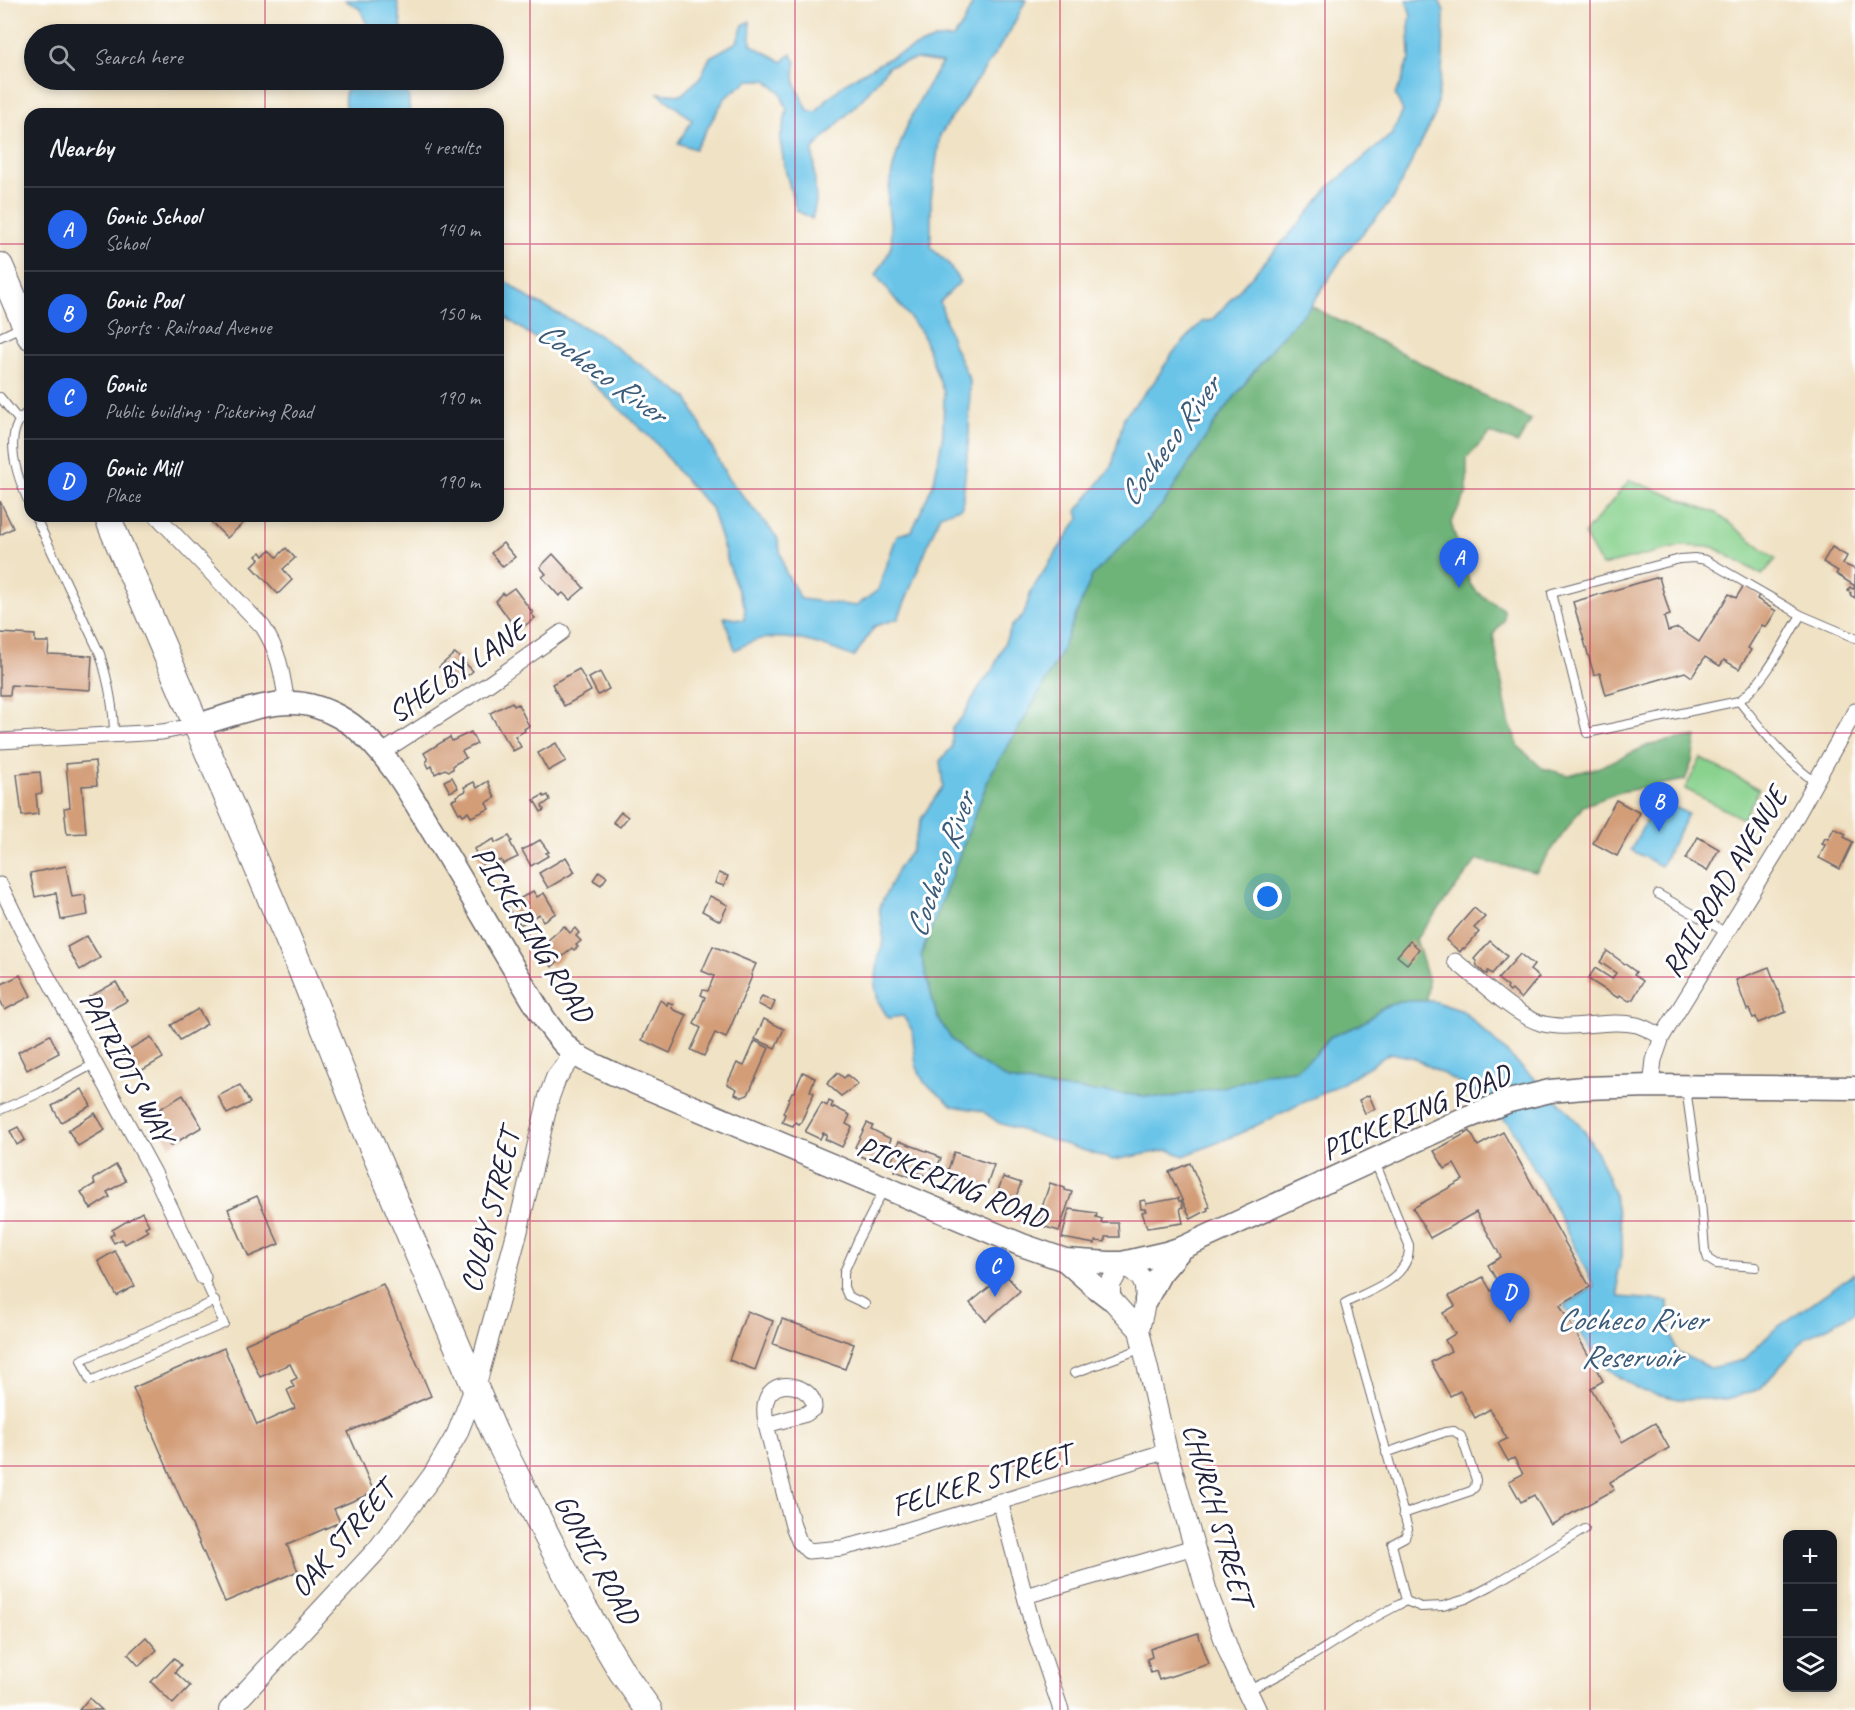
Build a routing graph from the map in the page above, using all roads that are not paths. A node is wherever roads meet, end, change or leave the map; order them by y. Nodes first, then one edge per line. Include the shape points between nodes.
1 (3, 279) edge
2 (24, 323) edge
3 (24, 332) edge
4 (0, 337) edge
5 (0, 397) edge
6 (24, 414) edge
7 (17, 418) junction
8 (24, 492) edge
9 (38, 522) edge
10 (110, 522) edge
11 (163, 522) edge
12 (1801, 615) junction
13 (562, 632) dead end
14 (1855, 638) edge
15 (1739, 702) junction
16 (287, 704) junction
17 (1855, 711) edge
18 (197, 725) junction
19 (114, 735) junction
20 (0, 741) edge
21 (381, 753) junction
22 (1815, 782) junction
23 (0, 885) edge
24 (1658, 894) dead end
25 (1727, 933) junction
26 (1455, 961) dead end
27 (1662, 1037) junction
28 (574, 1054) junction
29 (94, 1064) junction
30 (1651, 1086) junction
31 (1686, 1086) junction
32 (1855, 1088) edge
33 (0, 1110) edge
34 (1374, 1160) junction
35 (885, 1187) junction
36 (1182, 1248) junction
37 (1065, 1260) junction
38 (1122, 1263) junction
39 (1756, 1267) dead end
40 (203, 1277) joint
41 (1110, 1298) junction
42 (1146, 1300) junction
43 (215, 1301) junction
44 (865, 1304) dead end
45 (1141, 1339) junction
46 (1074, 1373) dead end
47 (475, 1388) junction
48 (766, 1425) dead end
49 (1167, 1451) junction
50 (1386, 1453) junction
51 (1000, 1501) junction
52 (1403, 1514) junction
53 (1586, 1529) dead end
54 (1194, 1547) junction
55 (1025, 1596) junction
56 (1406, 1601) junction
57 (1246, 1690) junction
58 (229, 1710) edge
59 (649, 1710) edge
60 (1061, 1710) edge
61 (1256, 1710) edge

1 - 2 highway
3 - 4 lane
5 - 7 lane
6 - 7 lane
7 - 8 lane via 6,438 7,453
9 - 19 lane via 99,654 106,674
10 - 18 highway, GONIC ROAD
11 - 16 street via 263,627 281,667
12 - 14 lane
12 - 15 lane via 1761,679
12 - 15 lane via 1706,560 1694,558 1552,593 1587,733
13 - 21 street, SHELBY LANE
15 - 22 lane via 1795,767
16 - 18 main road, PICKERING ROAD
16 - 21 main road, PICKERING ROAD via 304,704 342,719
17 - 22 street, RAILROAD AVENUE
18 - 19 street
18 - 47 highway, GONIC ROAD
19 - 20 street
21 - 28 main road, PICKERING ROAD via 416,803 545,1019
22 - 25 street, RAILROAD AVENUE
23 - 29 street, PATRIOTS WAY
24 - 25 lane
25 - 27 street, RAILROAD AVENUE
26 - 27 street via 1512,1007 1542,1023 1639,1025
27 - 30 street, RAILROAD AVENUE
28 - 35 main road, PICKERING ROAD
28 - 47 street, COLBY STREET via 556,1078 549,1097
29 - 33 lane
29 - 40 street, PATRIOTS WAY via 154,1173
30 - 31 main road, PICKERING ROAD
30 - 34 main road, PICKERING ROAD via 1565,1089 1531,1095 1484,1110
31 - 32 main road, PICKERING ROAD
31 - 39 lane via 1708,1259 1716,1264
34 - 36 main road, PICKERING ROAD
34 - 50 lane via 1409,1245 1407,1259 1395,1276 1345,1303
35 - 37 main road, PICKERING ROAD
35 - 44 lane via 844,1272 843,1287 848,1296
36 - 38 main road, PICKERING ROAD
36 - 42 main road via 1160,1274
37 - 38 main road, PICKERING ROAD
37 - 41 main road
38 - 41 street via 1110,1285
38 - 42 street via 1140,1278
40 - 43 lane
41 - 45 street, CHURCH STREET
42 - 45 street, CHURCH STREET
43 - 43 lane via 224,1324 90,1382 81,1360
45 - 46 lane
45 - 49 street, CHURCH STREET
47 - 58 street, OAK STREET via 457,1434 410,1508 378,1549
47 - 59 highway, GONIC ROAD via 581,1603
48 - 51 street, FELKER STREET via 793,1526 808,1551 878,1539
49 - 51 street, FELKER STREET
49 - 54 street, CHURCH STREET
50 - 52 lane
50 - 52 lane via 1454,1431 1461,1436 1476,1480 1471,1491
51 - 55 street
52 - 56 lane via 1408,1528 1405,1537 1392,1544
53 - 56 lane via 1466,1599 1421,1607
54 - 55 street
54 - 57 street, CHURCH STREET via 1219,1626
55 - 60 street
56 - 57 lane via 1292,1668
57 - 61 street, CHURCH STREET

